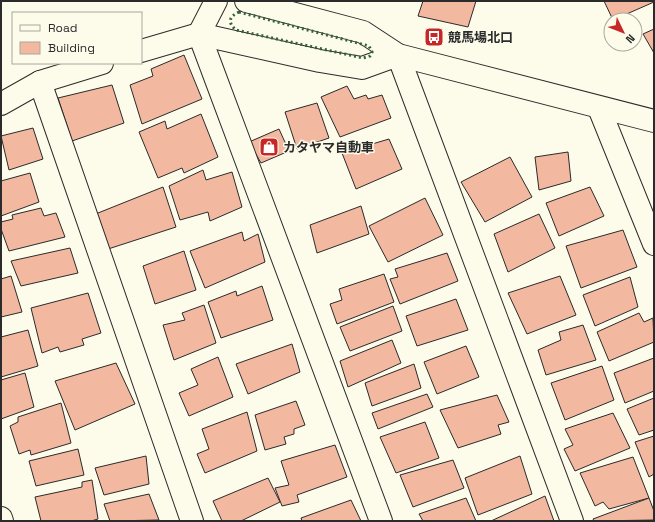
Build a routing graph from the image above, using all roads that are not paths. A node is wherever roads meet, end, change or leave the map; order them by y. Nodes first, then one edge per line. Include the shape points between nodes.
1 (216, 1) edge
2 (246, 1) edge
3 (199, 34) junction
4 (142, 51) edge
5 (398, 56) junction
6 (99, 64) edge
7 (40, 82) junction
8 (1, 104) edge
9 (599, 108) junction
10 (654, 121) edge
11 (654, 244) edge
12 (192, 521) edge
13 (382, 521) edge
14 (572, 521) edge

1 - 3 street
2 - 5 street via 363,32
3 - 4 street
3 - 5 street via 362,68
3 - 13 street
5 - 9 street
5 - 14 street
6 - 7 street
7 - 8 street
7 - 12 street
9 - 10 street
9 - 11 street

